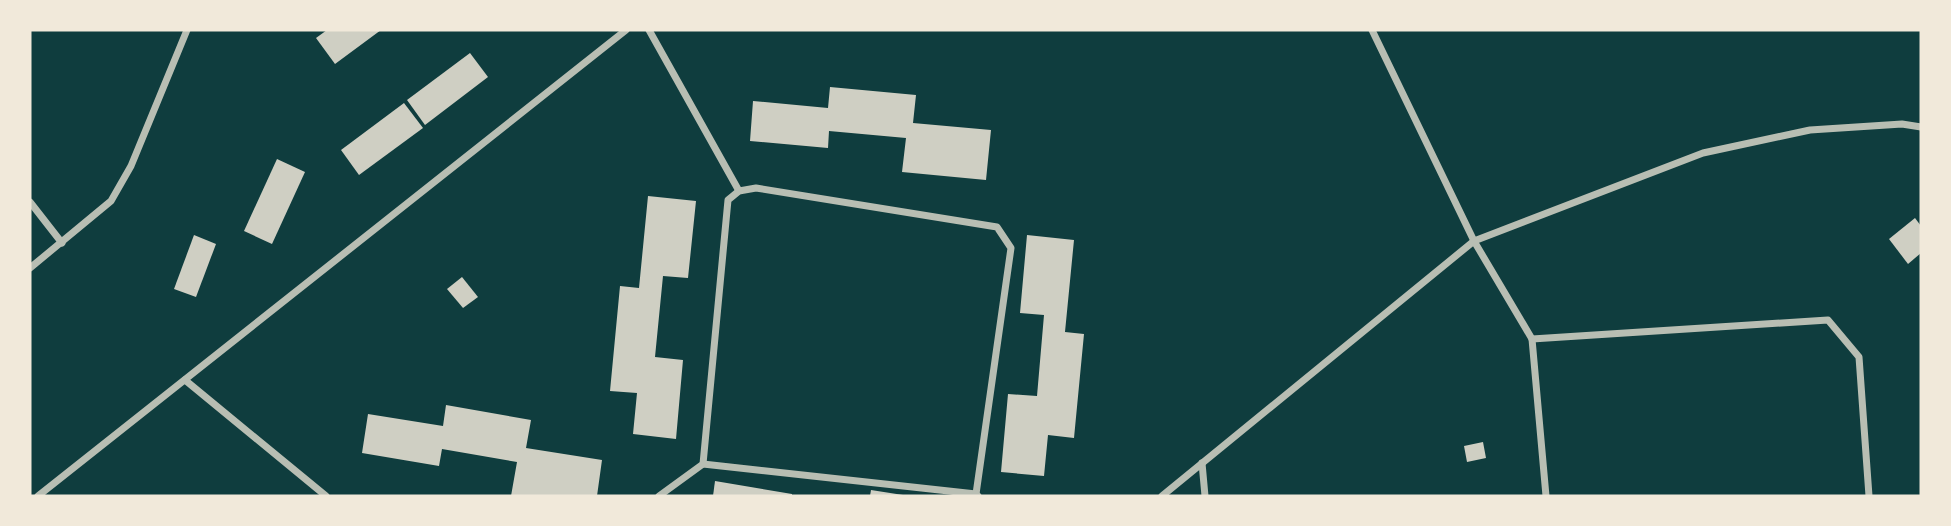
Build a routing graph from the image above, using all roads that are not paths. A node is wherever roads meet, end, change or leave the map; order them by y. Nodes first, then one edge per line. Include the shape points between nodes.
1 (187, 30) edge
2 (625, 30) edge
3 (649, 30) edge
4 (1372, 30) edge
5 (1921, 127) edge
6 (739, 191) junction
7 (30, 202) edge
8 (1474, 240) junction
9 (62, 243) junction
10 (30, 268) edge
11 (1532, 339) junction
12 (185, 380) junction
13 (1202, 463) junction
14 (703, 464) junction
15 (977, 495) edge
16 (38, 496) edge
17 (326, 496) edge
18 (659, 496) edge
19 (1162, 496) edge
20 (1205, 496) edge
21 (1546, 496) edge
22 (1869, 496) edge

1 - 9 street via 131,166 111,201
2 - 12 street
3 - 6 street
4 - 8 street
5 - 8 street via 1902,124 1810,130 1703,153
6 - 14 street via 728,200
6 - 15 street via 756,188 997,227 1011,248
7 - 9 street
8 - 11 street
8 - 13 street
9 - 10 street
11 - 21 street
11 - 22 street via 1828,320 1859,357
12 - 16 street
12 - 17 street
13 - 19 street
13 - 20 street
14 - 15 street
14 - 18 street

